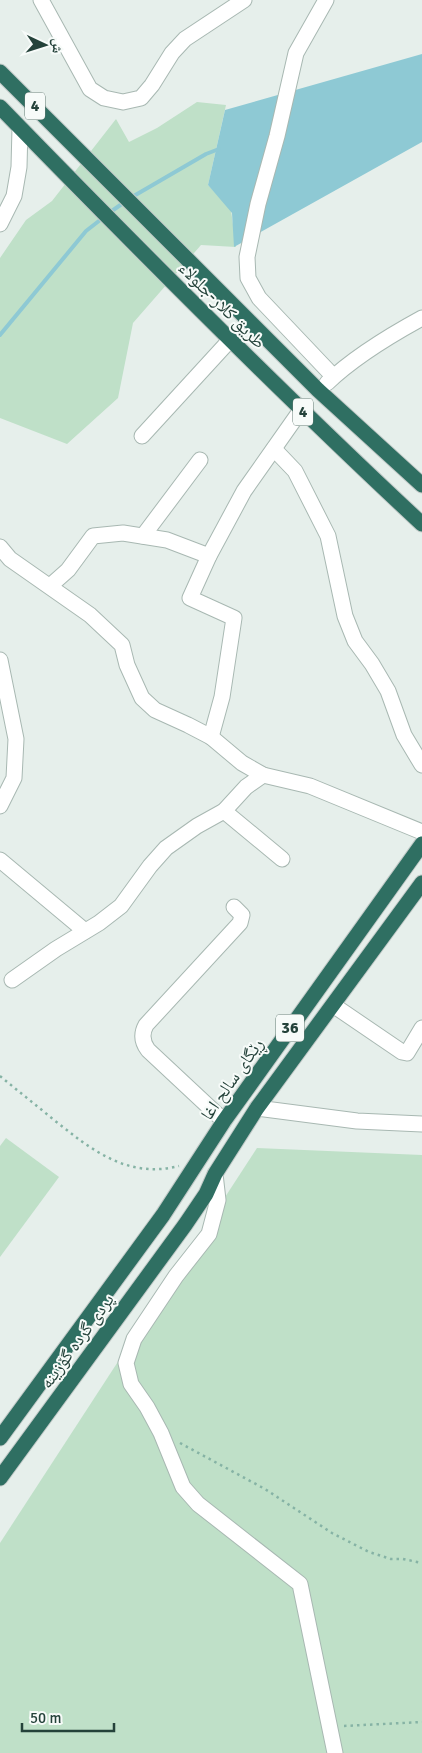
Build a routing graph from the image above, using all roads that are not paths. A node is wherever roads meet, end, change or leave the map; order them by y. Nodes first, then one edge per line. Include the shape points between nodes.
1 (41, 0) edge
2 (244, 0) edge
3 (326, 0) edge
4 (0, 72) edge
5 (0, 107) edge
6 (20, 128) junction
7 (0, 224) edge
8 (422, 318) edge
9 (230, 340) junction
10 (333, 376) junction
11 (318, 390) junction
12 (301, 410) junction
13 (354, 423) junction
14 (142, 436) dead end
15 (338, 446) junction
16 (274, 449) junction
17 (200, 460) dead end
18 (422, 485) edge
19 (422, 524) edge
20 (143, 536) junction
21 (1, 552) edge
22 (209, 556) junction
23 (50, 586) junction
24 (0, 660) edge
25 (211, 737) junction
26 (422, 765) edge
27 (262, 775) junction
28 (0, 806) edge
29 (224, 811) junction
30 (422, 832) edge
31 (422, 844) edge
32 (282, 859) dead end
33 (0, 860) edge
34 (422, 883) edge
35 (234, 907) dead end
36 (85, 932) junction
37 (12, 980) dead end
38 (333, 1005) junction
39 (422, 1028) edge
40 (257, 1108) junction
41 (224, 1121) junction
42 (422, 1124) edge
43 (197, 1162) junction
44 (215, 1174) junction
45 (0, 1438) edge
46 (0, 1478) edge
47 (335, 1753) edge

1 - 2 street via 90,89 104,98 123,102 141,98 185,39
3 - 10 street via 296,53 247,257 248,278 259,298
4 - 11 highway, طريق كلار-جلولاء / 4
5 - 6 highway, طريق كلار-جلولاء / 4
6 - 7 street via 14,196
6 - 9 highway, طريق كلار-جلولاء / 4
8 - 10 street
9 - 12 highway, طريق كلار-جلولاء / 4
9 - 14 street
10 - 11 street
11 - 13 highway, طريق كلار-جلولاء / 4
12 - 15 highway, طريق كلار-جلولاء / 4
12 - 16 street
13 - 15 highway
13 - 18 highway, طريق كلار-جلولاء / 4
15 - 19 highway, طريق كلار-جلولاء / 4
16 - 22 street via 244,491
16 - 26 street via 295,471 328,536 345,616 355,641 388,691 404,735
17 - 20 street
20 - 22 street via 168,540
20 - 23 street via 123,533 93,536 68,570
21 - 23 street
22 - 25 street via 190,598 234,618 222,697
23 - 25 street via 90,615 122,646 142,698 155,710
24 - 28 street via 16,738 14,778
25 - 27 street
27 - 29 street
27 - 30 street via 310,786
29 - 32 street
29 - 36 street via 166,848 121,906
31 - 41 highway, ڕێگای سالح اغا / 36
33 - 36 street
34 - 38 highway, 36
35 - 41 street via 242,915 240,923 146,1025 143,1035 148,1050
36 - 37 street
38 - 39 street via 402,1052 407,1053
38 - 40 highway, 36
40 - 42 street via 357,1121
40 - 44 highway, 36
41 - 43 highway, ڕێگای سالح اغا / 36
43 - 44 highway
43 - 45 highway, ڕێگای سالح اغا / 36 via 163,1215
44 - 46 highway, پردی گردە گۆزینە / 36 via 185,1226
44 - 47 street via 218,1200 209,1234 134,1338 126,1363 130,1384 162,1433 183,1487 198,1504 300,1584

